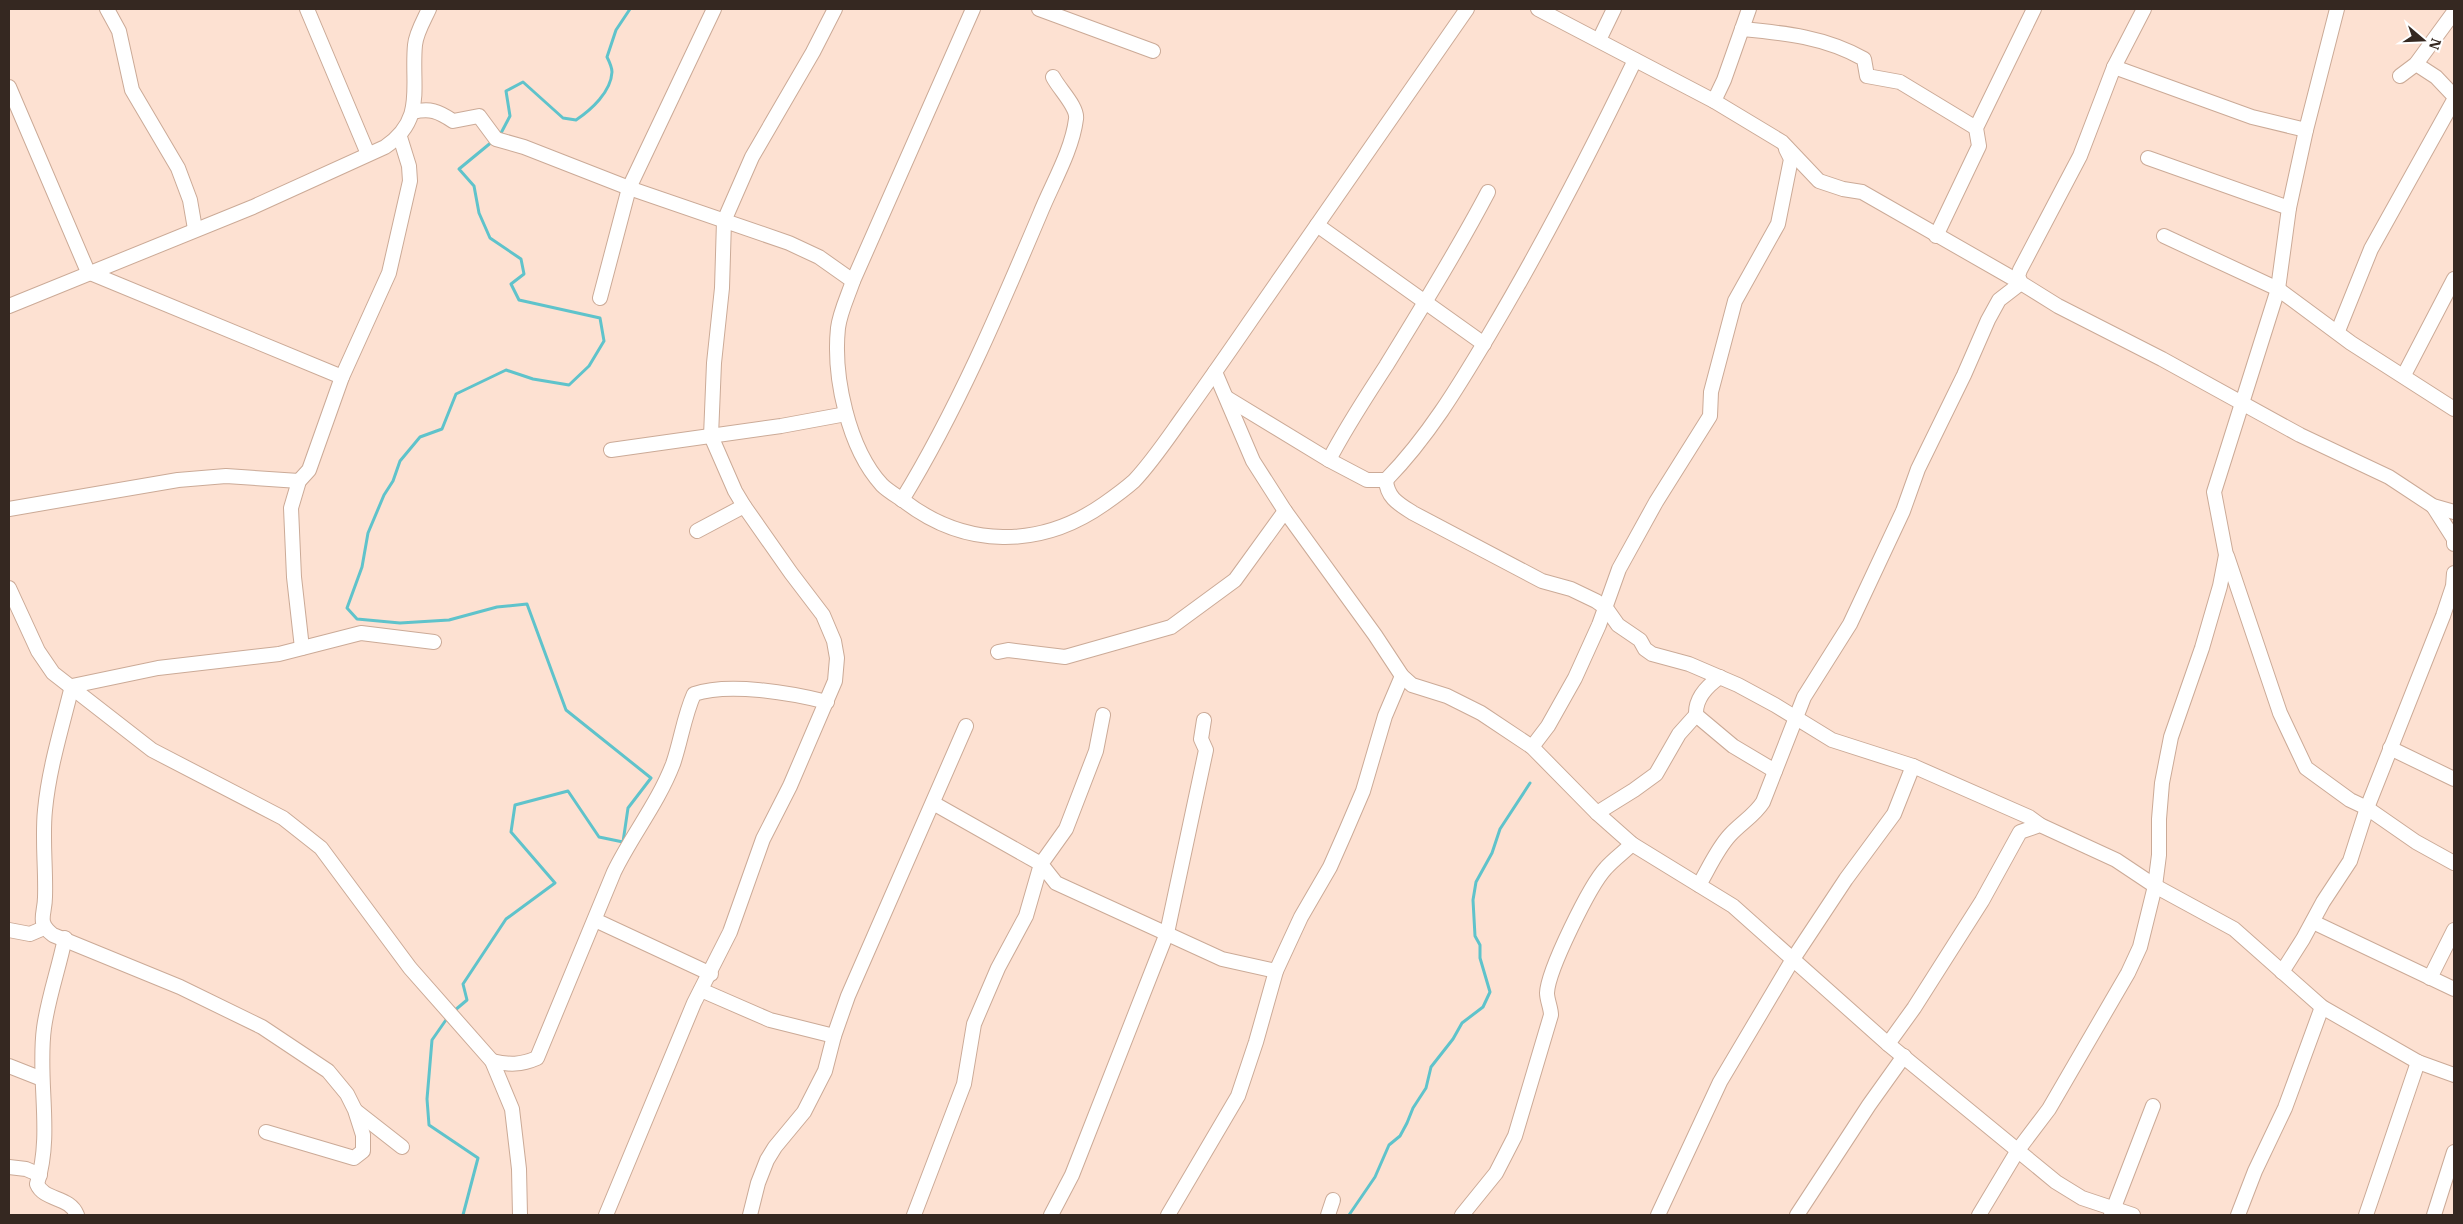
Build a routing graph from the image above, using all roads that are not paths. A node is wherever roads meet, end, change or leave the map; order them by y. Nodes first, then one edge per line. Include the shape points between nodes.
1 (107, 9) edge
2 (307, 9) edge
3 (429, 9) edge
4 (714, 9) edge
5 (835, 9) edge
6 (973, 9) edge
7 (1039, 9) edge
8 (1466, 9) edge
9 (1538, 9) edge
10 (1614, 9) edge
11 (1749, 9) edge
12 (2034, 9) edge
13 (2144, 9) edge
14 (2337, 9) edge
15 (2454, 12) edge
16 (1742, 29) junction
17 (1599, 40) junction
18 (1153, 51) dead end
19 (1635, 60) junction
20 (2416, 64) junction
21 (2114, 67) junction
22 (2400, 76) dead end
23 (1053, 77) dead end
24 (9, 87) edge
25 (2454, 96) edge
26 (2454, 100) edge
27 (1714, 101) junction
28 (413, 112) junction
29 (1976, 128) junction
30 (2306, 130) junction
31 (400, 136) junction
32 (1782, 142) junction
33 (368, 154) junction
34 (2148, 158) dead end
35 (629, 188) junction
36 (1488, 192) dead end
37 (2289, 208) junction
38 (724, 221) junction
39 (1317, 225) junction
40 (195, 229) junction
41 (1936, 236) junction
42 (2164, 236) dead end
43 (88, 272) junction
44 (2454, 279) edge
45 (853, 281) junction
46 (2021, 283) junction
47 (2278, 288) junction
48 (600, 298) dead end
49 (1424, 302) junction
50 (9, 306) edge
51 (2338, 331) junction
52 (1484, 344) junction
53 (1215, 372) junction
54 (2404, 374) junction
55 (342, 377) junction
56 (1227, 398) junction
57 (2240, 403) junction
58 (2454, 409) edge
59 (846, 414) junction
60 (711, 436) junction
61 (611, 450) dead end
62 (1329, 460) junction
63 (1386, 480) junction
64 (299, 481) junction
65 (902, 500) junction
66 (744, 506) junction
67 (2433, 506) junction
68 (9, 509) edge
69 (1285, 511) junction
70 (2454, 512) edge
71 (697, 531) dead end
72 (2454, 544) edge
73 (2226, 555) junction
74 (2454, 573) edge
75 (9, 588) edge
76 (1606, 608) junction
77 (434, 642) dead end
78 (302, 648) junction
79 (998, 652) dead end
80 (1402, 676) junction
81 (1720, 677) junction
82 (72, 686) junction
83 (827, 702) junction
84 (1103, 715) dead end
85 (1696, 715) junction
86 (1795, 718) junction
87 (1204, 720) dead end
88 (966, 726) dead end
89 (1532, 747) junction
90 (2390, 748) junction
91 (1912, 766) junction
92 (1775, 771) junction
93 (2454, 779) edge
94 (933, 803) junction
95 (2367, 808) junction
96 (1597, 813) junction
97 (2040, 825) junction
98 (1632, 844) junction
99 (2454, 863) edge
100 (1041, 864) junction
101 (1699, 885) junction
102 (2155, 886) junction
103 (595, 920) junction
104 (2312, 922) junction
105 (44, 928) junction
106 (9, 930) edge
107 (2454, 930) edge
108 (1167, 933) junction
109 (65, 938) junction
110 (1793, 959) junction
111 (1276, 971) junction
112 (2282, 972) junction
113 (711, 974) junction
114 (2430, 978) junction
115 (2454, 989) edge
116 (701, 990) junction
117 (2322, 1007) junction
118 (834, 1036) junction
119 (1888, 1044) junction
120 (1904, 1056) junction
121 (492, 1061) junction
122 (2418, 1062) junction
123 (9, 1066) edge
124 (2454, 1075) edge
125 (42, 1078) junction
126 (2153, 1106) dead end
127 (355, 1110) junction
128 (266, 1132) dead end
129 (402, 1146) dead end
130 (2018, 1150) junction
131 (2454, 1152) edge
132 (9, 1167) edge
133 (40, 1175) junction
134 (2450, 1183) edge
135 (1333, 1200) dead end
136 (1807, 1201) junction
137 (2112, 1212) edge
138 (77, 1215) edge
139 (520, 1215) edge
140 (606, 1215) edge
141 (750, 1215) edge
142 (914, 1215) edge
143 (1051, 1215) edge
144 (1168, 1215) edge
145 (1328, 1215) edge
146 (1462, 1215) edge
147 (1658, 1215) edge
148 (1797, 1215) edge
149 (1811, 1215) edge
150 (1979, 1215) edge
151 (2133, 1215) edge
152 (2238, 1215) edge
153 (2366, 1215) edge
154 (2434, 1215) edge

1 - 40 street via 119,31 132,90 178,168 190,200
2 - 33 street
3 - 28 street via 415,43
4 - 35 street
5 - 38 street via 752,157
6 - 45 street
7 - 18 street
8 - 39 street
9 - 17 street
10 - 17 street
11 - 16 street
12 - 29 street
13 - 21 street
14 - 30 street
15 - 20 street
16 - 27 street
16 - 29 street via 1796,34 1844,48 1864,59 1867,76 1900,82
17 - 19 street
19 - 27 street
19 - 52 street via 1520,283
20 - 22 street
20 - 25 street via 2436,77
21 - 30 street via 2252,116
21 - 46 street via 2080,156 2020,270
23 - 65 street via 1076,111 1070,142 945,426
24 - 43 street
26 - 51 street via 2371,249
27 - 32 street
28 - 31 street
28 - 35 street via 436,110 453,121 480,116 496,139
29 - 41 street via 1979,146
30 - 37 street
31 - 33 street
31 - 55 street via 410,181 389,273
32 - 41 street via 1819,181 1862,192
32 - 76 street via 1791,159 1778,224 1735,301 1710,392 1710,416 1619,569
33 - 40 street via 253,208
34 - 37 street
35 - 38 street
35 - 48 street
36 - 49 street
37 - 47 street
38 - 45 street via 789,244 819,258
38 - 60 street
39 - 49 street
39 - 53 street
40 - 43 street
41 - 46 street
42 - 47 street
43 - 50 street
43 - 55 street
44 - 54 street
45 - 59 street via 838,325 837,357
46 - 57 street
46 - 86 street via 2000,300 1988,320 1850,624 1804,697
47 - 51 street
47 - 57 street
49 - 52 street
49 - 62 street via 1350,420
51 - 54 street via 2351,343
52 - 63 street via 1413,453
53 - 56 street
53 - 65 street via 1167,440 1133,481 1103,505 1046,532 987,538 944,526 922,516
54 - 58 street
55 - 64 street via 308,470
56 - 62 street
56 - 69 street via 1253,462
57 - 67 street via 2300,436 2389,477
57 - 73 street via 2214,492
59 - 60 street
59 - 65 street via 862,457 883,486
60 - 61 street
60 - 66 street
62 - 63 street via 1366,480
63 - 76 street via 1387,490 1394,500 1413,513 1542,581 1571,589
64 - 68 street via 226,476 178,480
64 - 78 street via 291,508
66 - 71 street
66 - 83 street via 823,615 837,658 835,681
67 - 70 street
67 - 72 street
69 - 79 street via 1235,580 1171,627 1065,656 1008,650
69 - 80 street
73 - 95 street via 2280,714 2306,768
73 - 102 street via 2220,586 2169,746 2158,819 2159,855
74 - 90 street via 2443,616
75 - 82 street via 38,651 53,674
76 - 81 street via 1618,624 1640,640 1652,654
76 - 89 street via 1575,678
77 - 78 street via 361,633
78 - 82 street via 279,654 158,668
80 - 89 street via 1412,685 1447,696 1481,713
80 - 111 street via 1385,716 1363,791 1349,825
81 - 85 street via 1700,698 1695,707
81 - 86 street via 1775,704
82 - 105 street via 45,809
82 - 121 street via 152,750 282,818 321,848 410,968
83 - 103 street via 785,692 723,689 694,694 673,763 644,822 628,843
83 - 113 street via 764,839 743,900
84 - 100 street via 1096,751 1066,829
85 - 92 street via 1733,746
85 - 96 street via 1679,734 1656,774
86 - 91 street via 1846,746
86 - 92 street
87 - 108 street via 1201,739 1206,750
88 - 94 street
89 - 96 street
90 - 93 street
90 - 95 street
91 - 97 street via 2029,817
91 - 110 street via 1894,814
92 - 101 street via 1757,812 1728,837
94 - 100 street
94 - 118 street via 862,962
95 - 99 street via 2416,842
95 - 104 street via 2350,861
96 - 98 street
97 - 102 street via 2116,860
97 - 119 street via 2020,832 1982,901
98 - 101 street
98 - 146 street via 1606,868 1578,915 1548,983 1551,1015 1515,1136 1496,1173
100 - 108 street via 1056,882
100 - 142 street via 1026,916 998,968 974,1024 964,1084
101 - 110 street via 1732,906
102 - 112 street via 2234,929
102 - 130 street via 2140,947 2128,973 2050,1109
103 - 113 street
103 - 121 street via 537,1058 525,1064
104 - 112 street
104 - 114 street
105 - 106 street via 30,934
105 - 109 street
107 - 114 street
108 - 111 street via 1222,959
108 - 143 street via 1072,1175
109 - 125 street via 44,1028
109 - 127 street via 262,1027 328,1071 347,1094
110 - 119 street
110 - 147 street via 1720,1082
111 - 144 street via 1238,1096
112 - 117 street
113 - 116 street
114 - 115 street
116 - 118 street via 770,1020
116 - 140 street
117 - 122 street
117 - 152 street via 2285,1108
118 - 141 street via 817,1088 804,1112 767,1160
119 - 120 street
120 - 130 street
120 - 136 street
121 - 139 street via 512,1109 519,1168
122 - 124 street
122 - 153 street
123 - 125 street
125 - 133 street via 44,1131
126 - 137 street
127 - 128 street via 363,1135 363,1151 354,1158
127 - 129 street
130 - 137 street via 2056,1182
130 - 150 street
131 - 134 street
132 - 133 street
133 - 138 street via 37,1184 40,1190 70,1204
134 - 154 street
135 - 145 street
136 - 148 street
136 - 149 street
137 - 151 street

